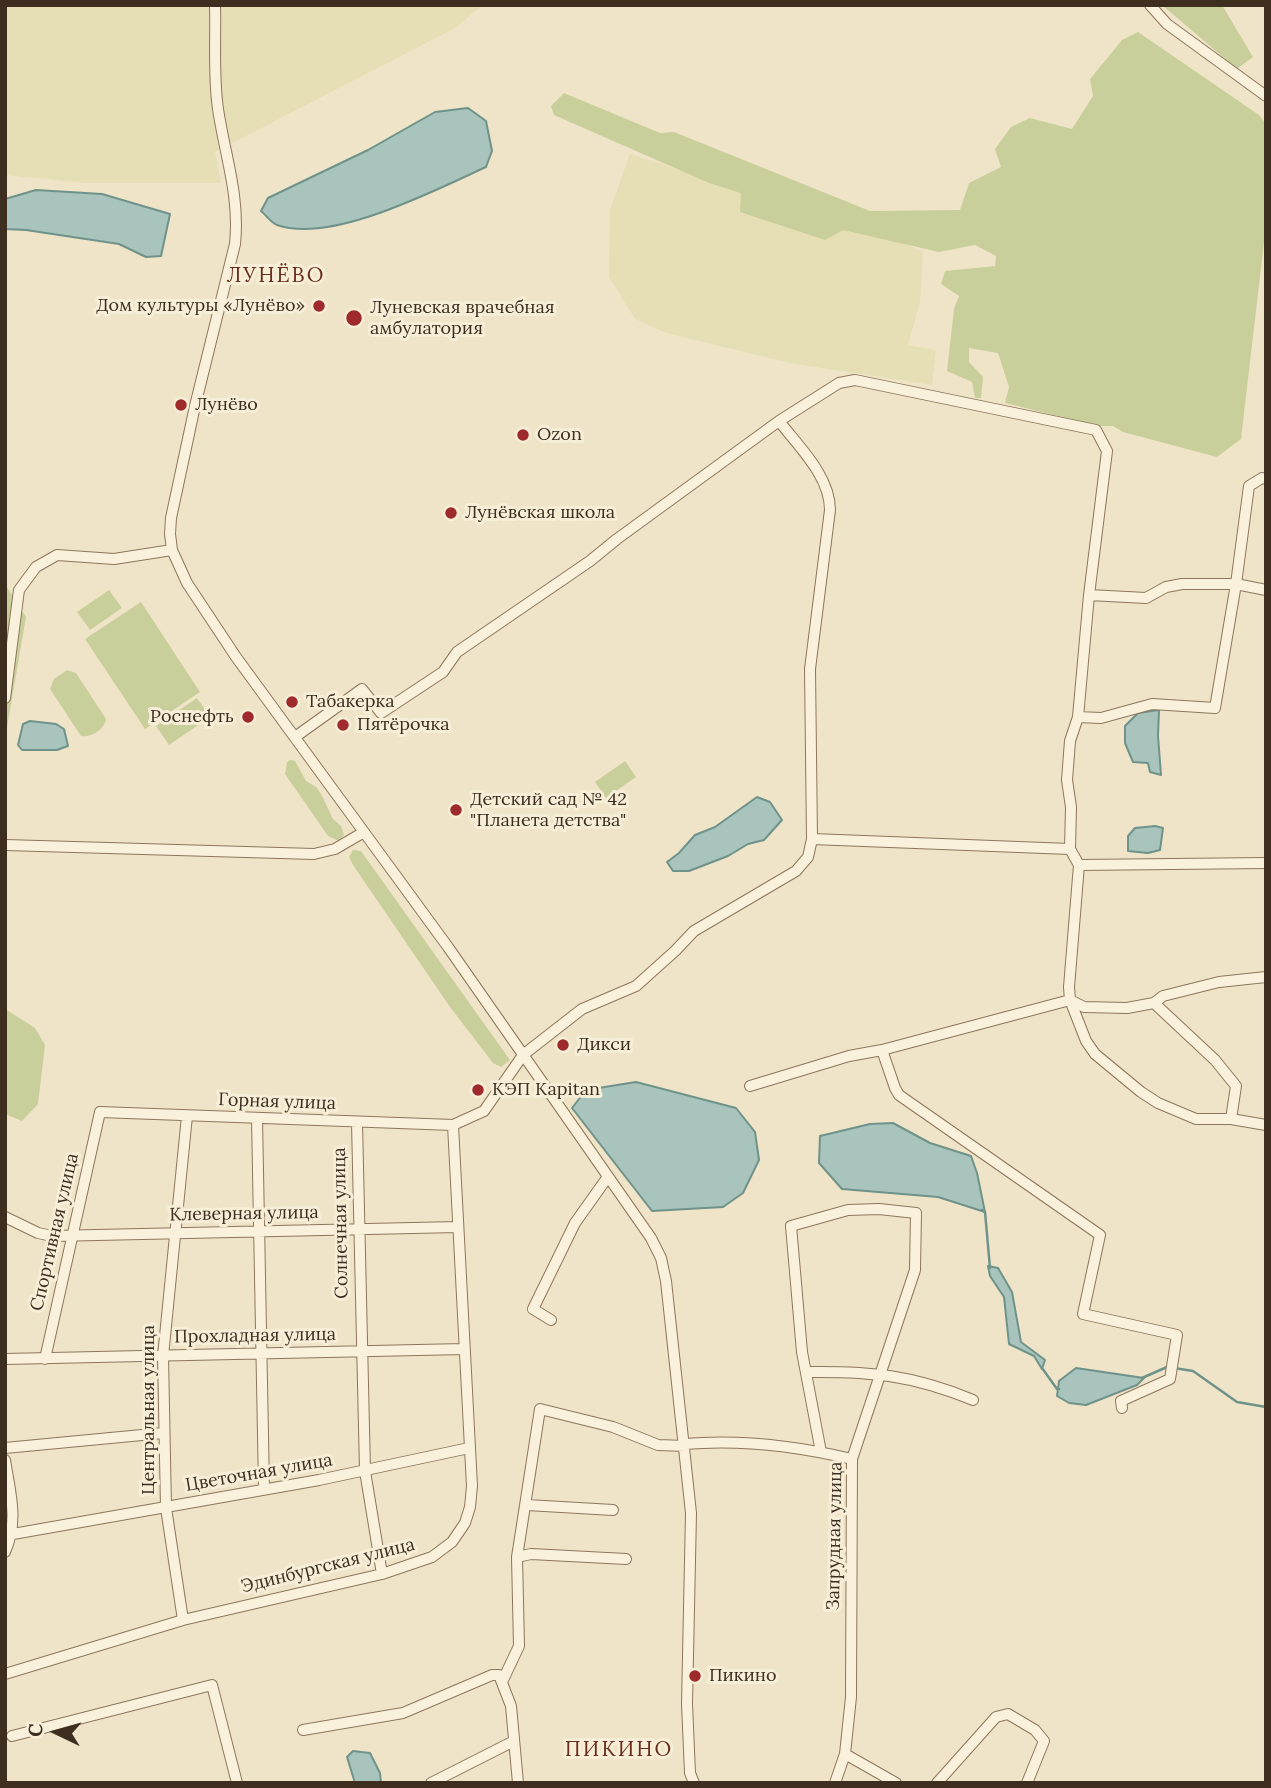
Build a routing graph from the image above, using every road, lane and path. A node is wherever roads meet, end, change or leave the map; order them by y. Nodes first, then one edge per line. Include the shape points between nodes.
1 (215, 5) edge
2 (1150, 5) edge
3 (1266, 96) edge
4 (779, 421) junction
5 (1266, 479) edge
6 (172, 551) junction
7 (1236, 584) junction
8 (1266, 590) edge
9 (1089, 595) junction
10 (5, 698) edge
11 (1078, 717) junction
12 (295, 737) junction
13 (364, 832) junction
14 (812, 839) junction
15 (5, 845) edge
16 (1070, 849) junction
17 (1266, 863) edge
18 (1079, 865) junction
19 (1266, 976) edge
20 (1070, 1000) junction
21 (1154, 1003) junction
22 (882, 1050) junction
23 (523, 1055) junction
24 (750, 1086) dead end
25 (100, 1112) joint
26 (187, 1116) junction
27 (257, 1118) junction
28 (1231, 1119) junction
29 (357, 1123) junction
30 (453, 1125) junction
31 (1266, 1125) edge
32 (607, 1178) junction
33 (5, 1217) edge
34 (458, 1227) junction
35 (358, 1229) junction
36 (259, 1230) junction
37 (175, 1233) junction
38 (72, 1235) junction
39 (551, 1320) dead end
40 (464, 1349) junction
41 (361, 1352) junction
42 (262, 1353) junction
43 (163, 1356) junction
44 (5, 1359) edge
45 (45, 1359) junction
46 (806, 1372) junction
47 (882, 1373) junction
48 (973, 1400) dead end
49 (1122, 1408) dead end
50 (163, 1433) junction
51 (685, 1445) junction
52 (5, 1448) edge
53 (469, 1448) junction
54 (821, 1452) junction
55 (852, 1459) junction
56 (5, 1460) edge
57 (365, 1471) junction
58 (264, 1488) junction
59 (527, 1505) junction
60 (166, 1508) junction
61 (613, 1510) dead end
62 (13, 1534) junction
63 (5, 1552) edge
64 (517, 1557) junction
65 (626, 1559) dead end
66 (382, 1574) junction
67 (183, 1620) junction
68 (5, 1674) edge
69 (502, 1682) junction
70 (303, 1730) dead end
71 (12, 1736) dead end
72 (514, 1741) junction
73 (845, 1754) junction
74 (237, 1783) edge
75 (431, 1783) edge
76 (518, 1783) edge
77 (694, 1783) edge
78 (835, 1783) edge
79 (895, 1783) edge
80 (937, 1783) edge
81 (1027, 1783) edge

1 - 6 street via 216,93 237,221 171,518
2 - 3 street via 1167,24
4 - 9 street via 839,383 855,380 1096,430 1107,451
4 - 12 street via 590,561 457,652 443,672 391,707 381,713 362,690
4 - 14 street via 830,496 810,669
5 - 7 street via 1249,486
6 - 10 street via 114,559 57,555 36,567 19,590
6 - 12 street via 187,583
7 - 8 street
7 - 9 street via 1166,587 1146,598
7 - 11 street via 1215,708 1152,704 1101,718
9 - 11 street
11 - 16 street via 1070,741 1067,780
12 - 13 street
13 - 15 street via 335,849 314,854
13 - 23 street
14 - 16 street
14 - 23 street via 808,857 796,871 694,931 636,986 582,1009
16 - 18 street
17 - 18 street
18 - 20 street
19 - 21 street via 1219,982 1163,996
20 - 21 street via 1084,1007
20 - 22 street
20 - 28 street via 1095,1054 1132,1086 1196,1119
21 - 28 street via 1236,1086
22 - 24 street
22 - 49 street via 899,1095 1100,1235 1083,1314 1177,1335 1170,1379 1121,1401
23 - 30 street via 484,1111
23 - 32 street
25 - 26 street, Горная улица
25 - 38 street, Спортивная улица
26 - 27 street, Горная улица
26 - 37 street, Центральная улица
27 - 29 street, Горная улица
27 - 36 street
28 - 31 street
29 - 30 street, Горная улица
29 - 35 street, Солнечная улица
30 - 34 street, Эдинбургская улица
32 - 39 street via 575,1223 533,1309
32 - 51 street via 661,1258
33 - 38 street, Клеверная улица via 38,1233
34 - 35 street, Клеверная улица
34 - 40 street, Эдинбургская улица
35 - 36 street, Клеверная улица
35 - 41 street, Солнечная улица
36 - 37 street, Клеверная улица
36 - 42 street
37 - 38 street, Клеверная улица
37 - 43 street, Центральная улица
38 - 45 street, Спортивная улица
40 - 41 street, Прохладная улица
40 - 53 street, Эдинбургская улица
41 - 42 street, Прохладная улица
41 - 57 street, Солнечная улица
42 - 43 street, Прохладная улица
42 - 58 street
43 - 45 street, Прохладная улица
43 - 50 street, Центральная улица
44 - 45 street, Прохладная улица
46 - 47 street
46 - 47 street, Запрудная улица via 791,1226 848,1210 879,1209 916,1213 915,1270
46 - 54 street
47 - 48 street via 923,1381
47 - 55 street, Запрудная улица
50 - 52 street
50 - 60 street, Центральная улица
51 - 54 street via 723,1440
51 - 59 street via 658,1445 613,1427 540,1409
51 - 77 street via 691,1513 688,1718
53 - 57 street, Цветочная улица
53 - 66 street, Эдинбургская улица via 470,1507 452,1542 432,1557
54 - 55 street
55 - 73 street, Запрудная улица via 851,1697
56 - 62 street
57 - 58 street, Цветочная улица
57 - 66 street, Солнечная улица
58 - 60 street, Цветочная улица
59 - 61 street
59 - 64 street
60 - 62 street, Цветочная улица
60 - 67 street, Центральная улица
62 - 63 street
64 - 65 street via 531,1553
64 - 69 street via 519,1646
66 - 67 street, Эдинбургская улица
67 - 68 street, Эдинбургская улица
69 - 70 street via 499,1675 492,1675 403,1713
69 - 72 street via 511,1706
71 - 74 street via 212,1685
72 - 75 street
72 - 76 street
73 - 78 street, Запрудная улица
73 - 79 street
80 - 81 street via 996,1717 1008,1714 1044,1741

